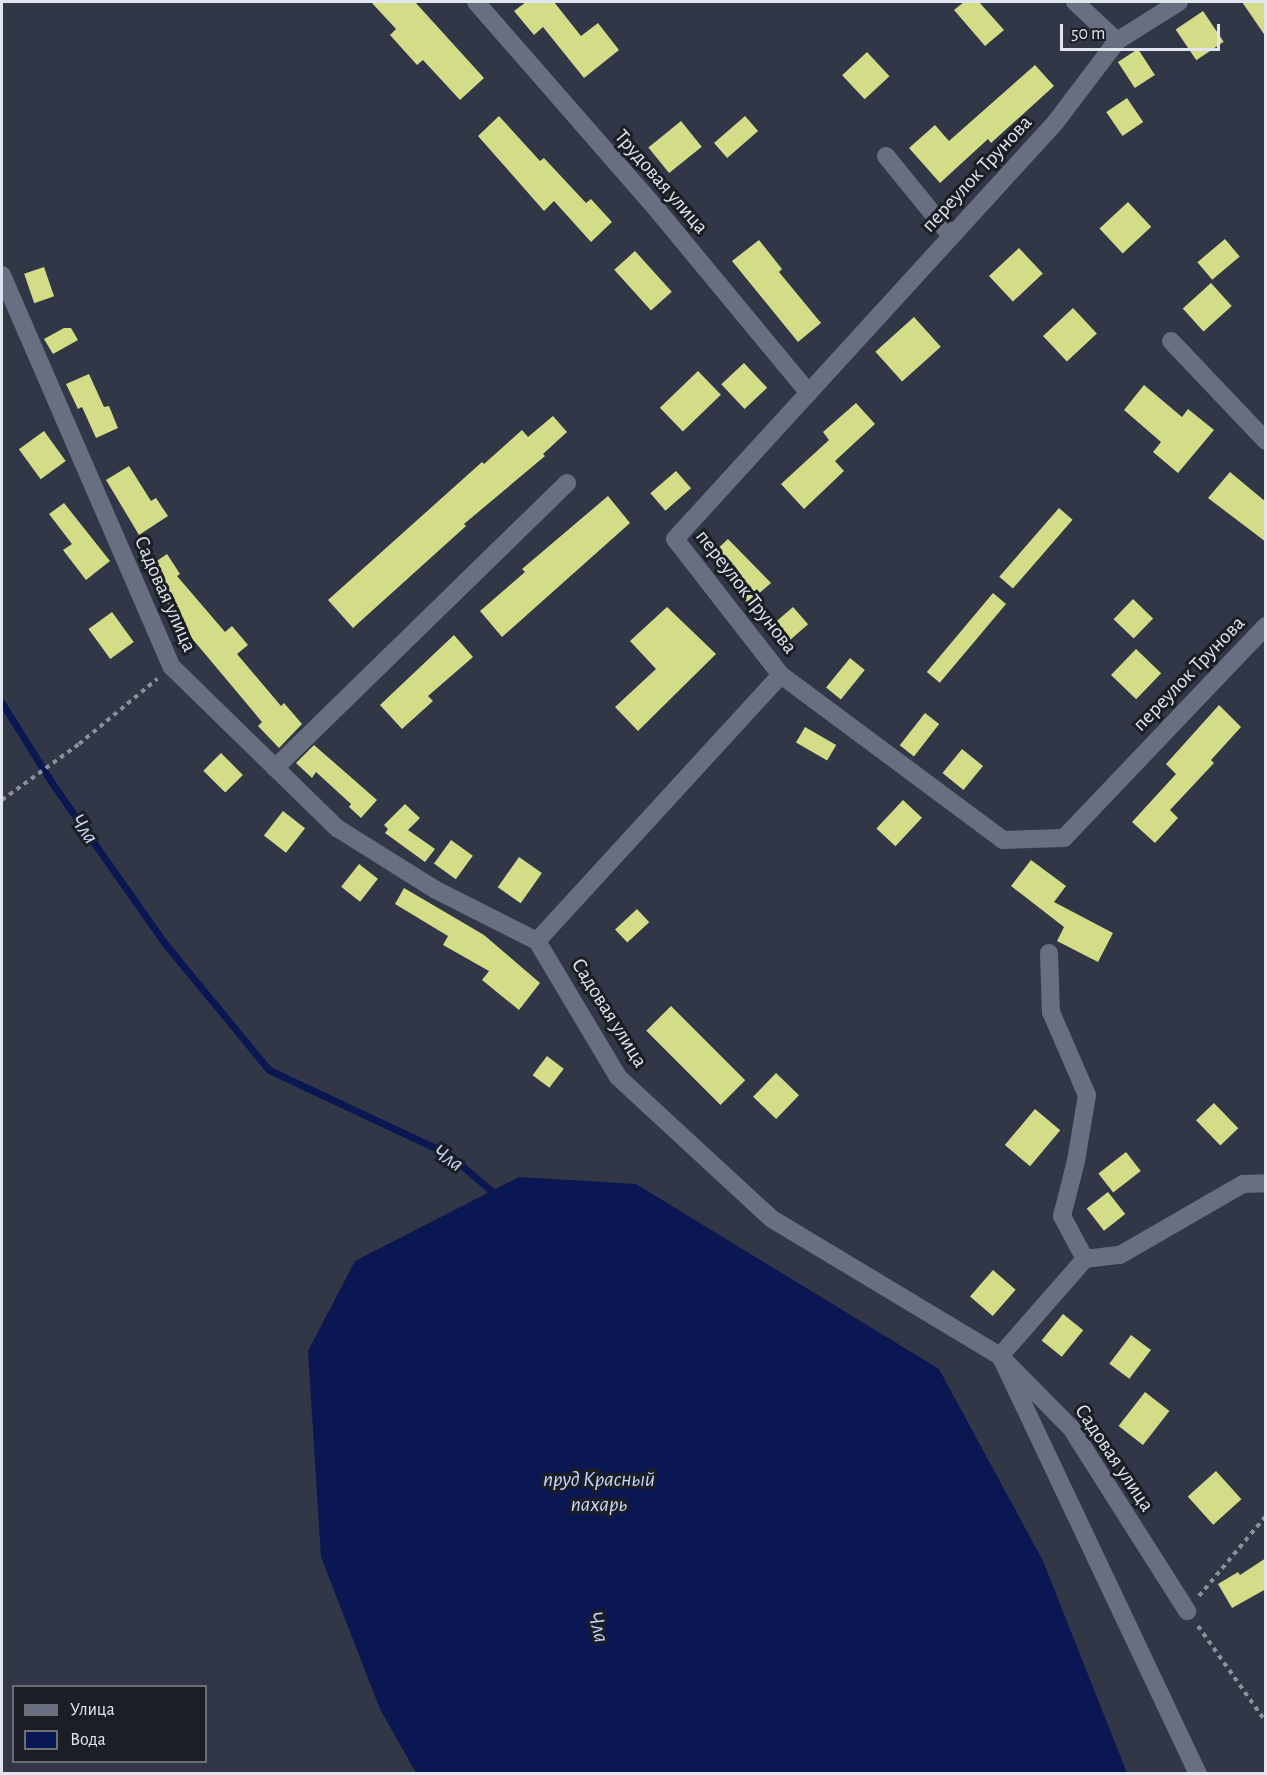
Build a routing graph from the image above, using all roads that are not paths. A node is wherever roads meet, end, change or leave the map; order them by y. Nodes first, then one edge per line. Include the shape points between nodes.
1 (476, 2) edge
2 (1075, 2) edge
3 (1179, 2) edge
4 (1117, 41) junction
5 (886, 156) dead end
6 (951, 236) junction
7 (2, 275) edge
8 (1171, 341) dead end
9 (809, 393) junction
10 (1266, 441) edge
11 (567, 483) dead end
12 (1266, 626) edge
13 (781, 675) junction
14 (275, 768) junction
15 (537, 941) junction
16 (1049, 953) dead end
17 (1266, 1183) edge
18 (1085, 1259) junction
19 (1000, 1356) junction
20 (1187, 1611) road end
21 (1198, 1773) edge

1 - 9 street, Трудовая улица
2 - 4 street
3 - 4 street, переулок Трунова
4 - 6 street, переулок Трунова via 1055,123
5 - 6 street
6 - 9 street, переулок Трунова
7 - 14 street, Садовая улица via 172,667
8 - 10 street
9 - 13 street, переулок Трунова via 675,539
11 - 14 street
12 - 13 street, переулок Трунова via 1064,838 1003,840
13 - 15 street
14 - 15 street, Садовая улица via 337,828 436,890
15 - 19 street, Садовая улица via 618,1077 772,1219
16 - 18 street via 1051,1012 1087,1095 1062,1216
17 - 18 street via 1243,1184 1120,1255
18 - 19 street
19 - 20 street, Садовая улица via 1071,1428
19 - 21 street

